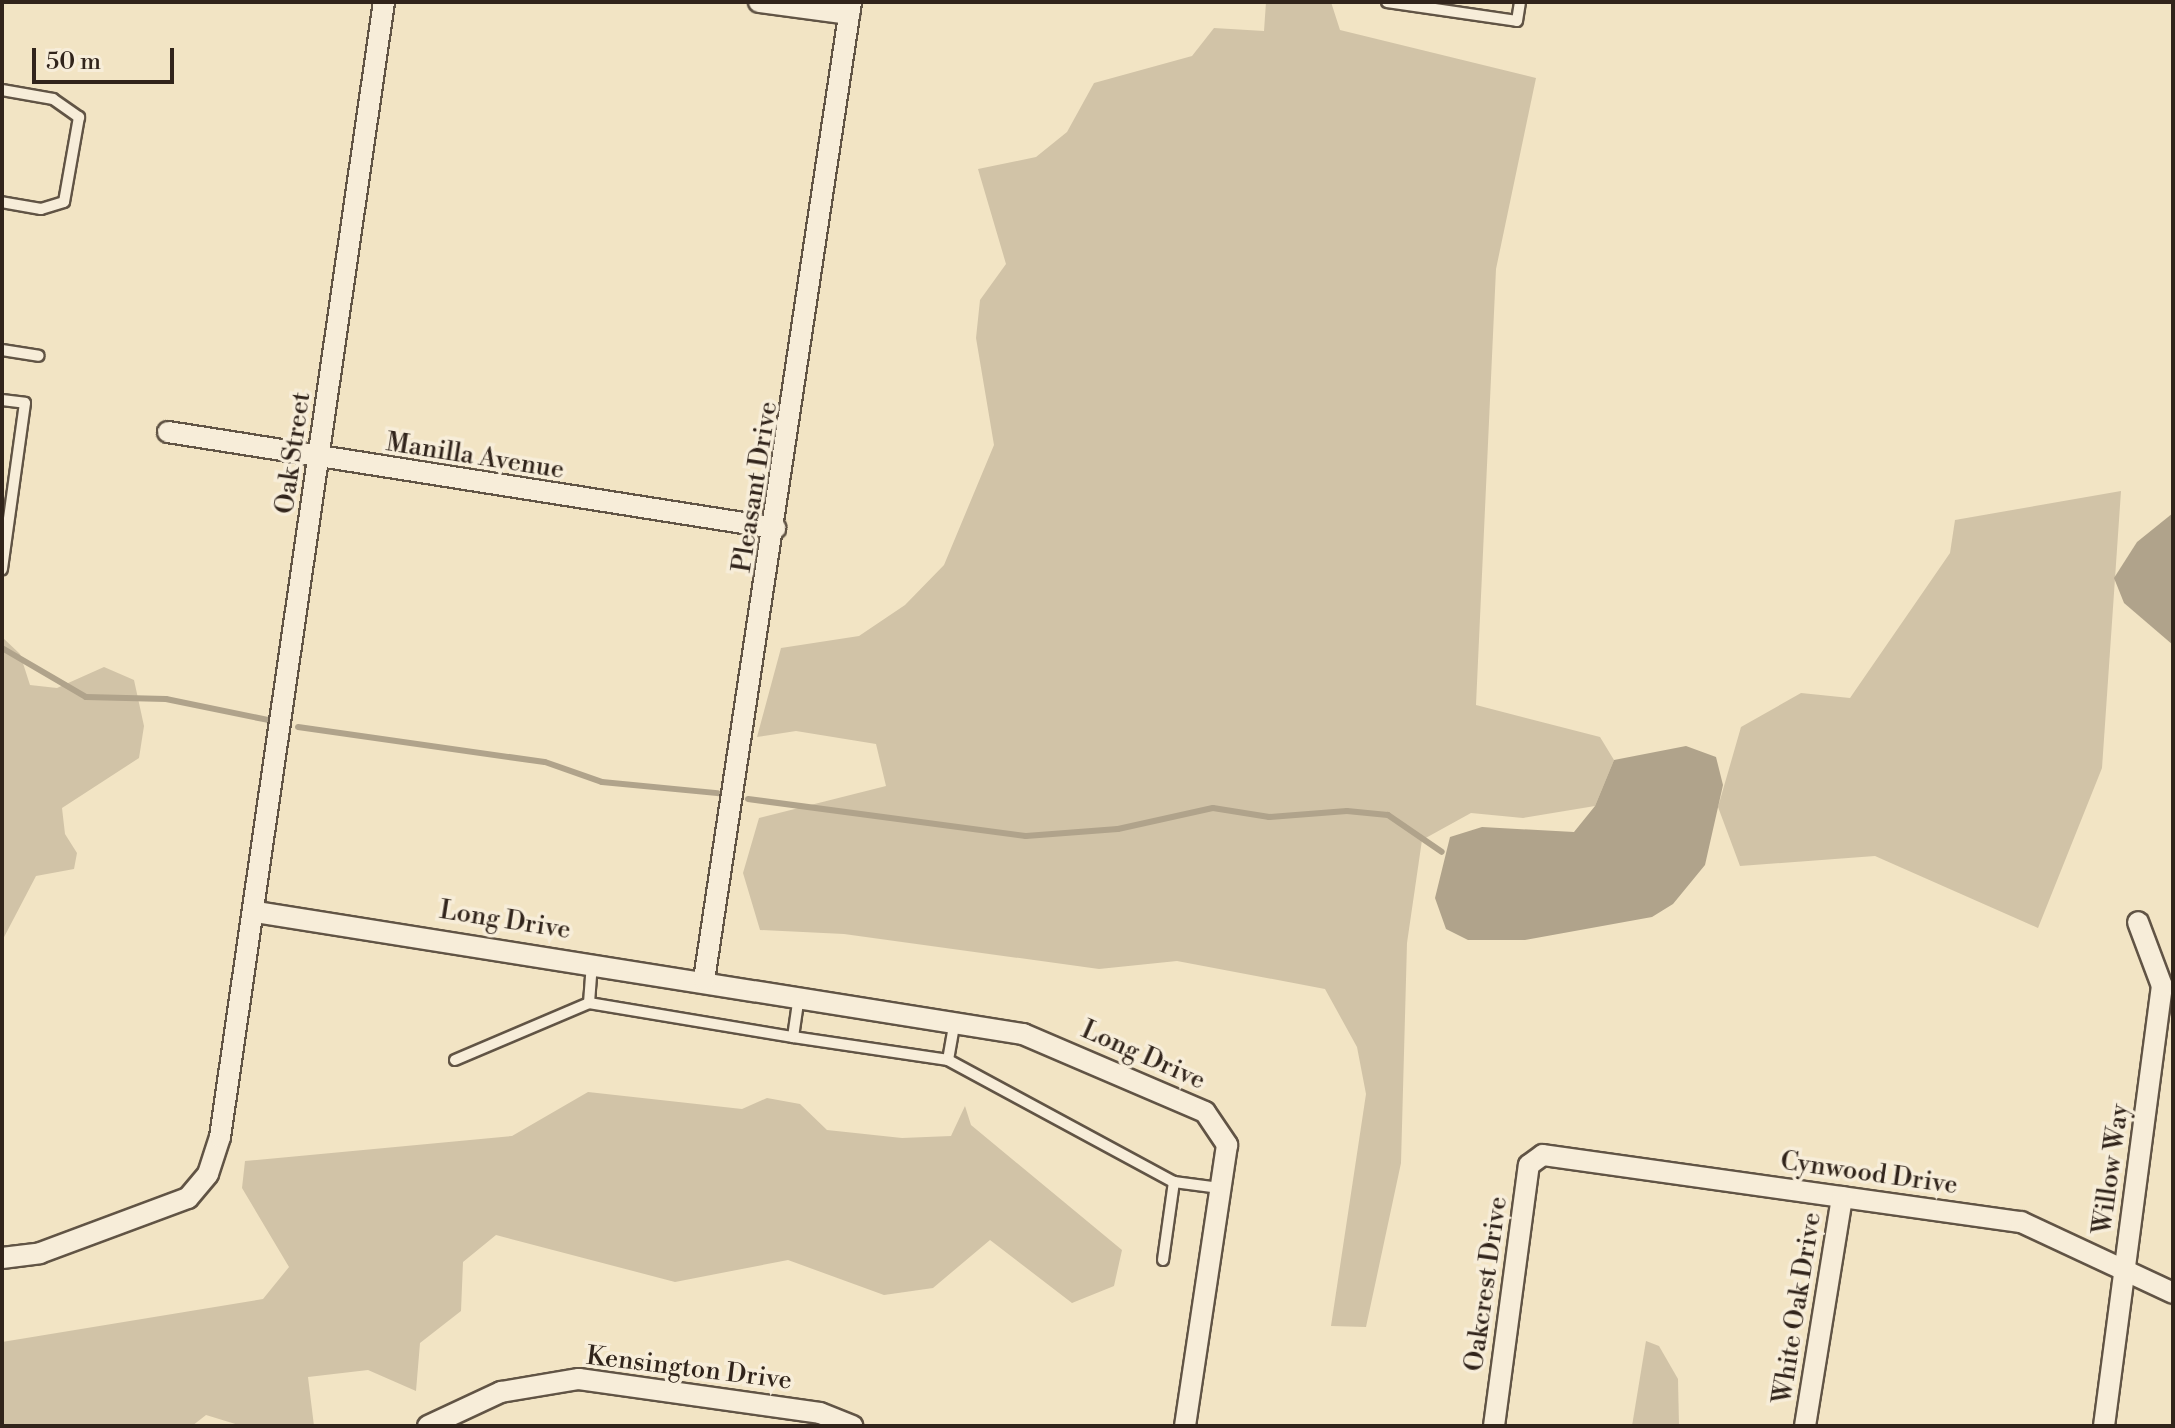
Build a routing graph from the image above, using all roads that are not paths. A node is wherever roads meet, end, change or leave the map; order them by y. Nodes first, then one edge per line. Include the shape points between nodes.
1 (384, 2) edge
2 (759, 2) edge
3 (1387, 2) edge
4 (1520, 2) edge
5 (850, 8) edge
6 (2, 90) edge
7 (2, 202) edge
8 (2, 350) edge
9 (39, 356) dead end
10 (2, 400) edge
11 (168, 432) dead end
12 (319, 460) junction
13 (775, 528) junction
14 (2, 569) edge
15 (256, 912) junction
16 (2138, 922) dead end
17 (592, 961) junction
18 (704, 980) junction
19 (799, 996) junction
20 (589, 1003) junction
21 (955, 1022) junction
22 (793, 1037) junction
23 (455, 1060) dead end
24 (948, 1060) junction
25 (1543, 1155) joint
26 (1174, 1182) junction
27 (1220, 1188) junction
28 (1842, 1197) junction
29 (2, 1258) edge
30 (1163, 1260) dead end
31 (2124, 1270) junction
32 (2173, 1293) edge
33 (428, 1426) edge
34 (852, 1426) edge
35 (1185, 1426) edge
36 (1494, 1426) edge
37 (1805, 1426) edge
38 (2104, 1426) edge

1 - 12 street, Oak Street
2 - 5 street
3 - 4 lane via 1517,21
5 - 13 street, Pleasant Drive
6 - 7 lane via 53,99 79,117 64,202 41,209
8 - 9 lane
10 - 14 lane via 25,403
11 - 12 street, Manilla Avenue
12 - 13 street, Manilla Avenue
12 - 15 street, Oak Street
13 - 18 street, Pleasant Drive
15 - 17 street, Long Drive
15 - 29 street via 229,1100 198,1187 145,1218
16 - 31 street, Willow Way via 2162,986
17 - 18 street, Long Drive
17 - 20 lane
18 - 19 street, Long Drive
19 - 21 street, Long Drive
19 - 22 lane
20 - 22 lane
20 - 23 lane
21 - 24 lane
21 - 27 street, Long Drive via 1047,1043 1216,1122 1227,1145
22 - 24 lane
24 - 26 lane
25 - 28 street, Cynwood Drive
25 - 36 street, Oakcrest Drive via 1529,1165
26 - 27 lane
26 - 30 lane
27 - 35 street
28 - 31 street, Cynwood Drive via 2021,1222
28 - 37 street, White Oak Drive
31 - 32 street, Cynwood Drive
31 - 38 street, Willow Way
33 - 34 street, Kensington Drive via 501,1392 579,1379 820,1413

